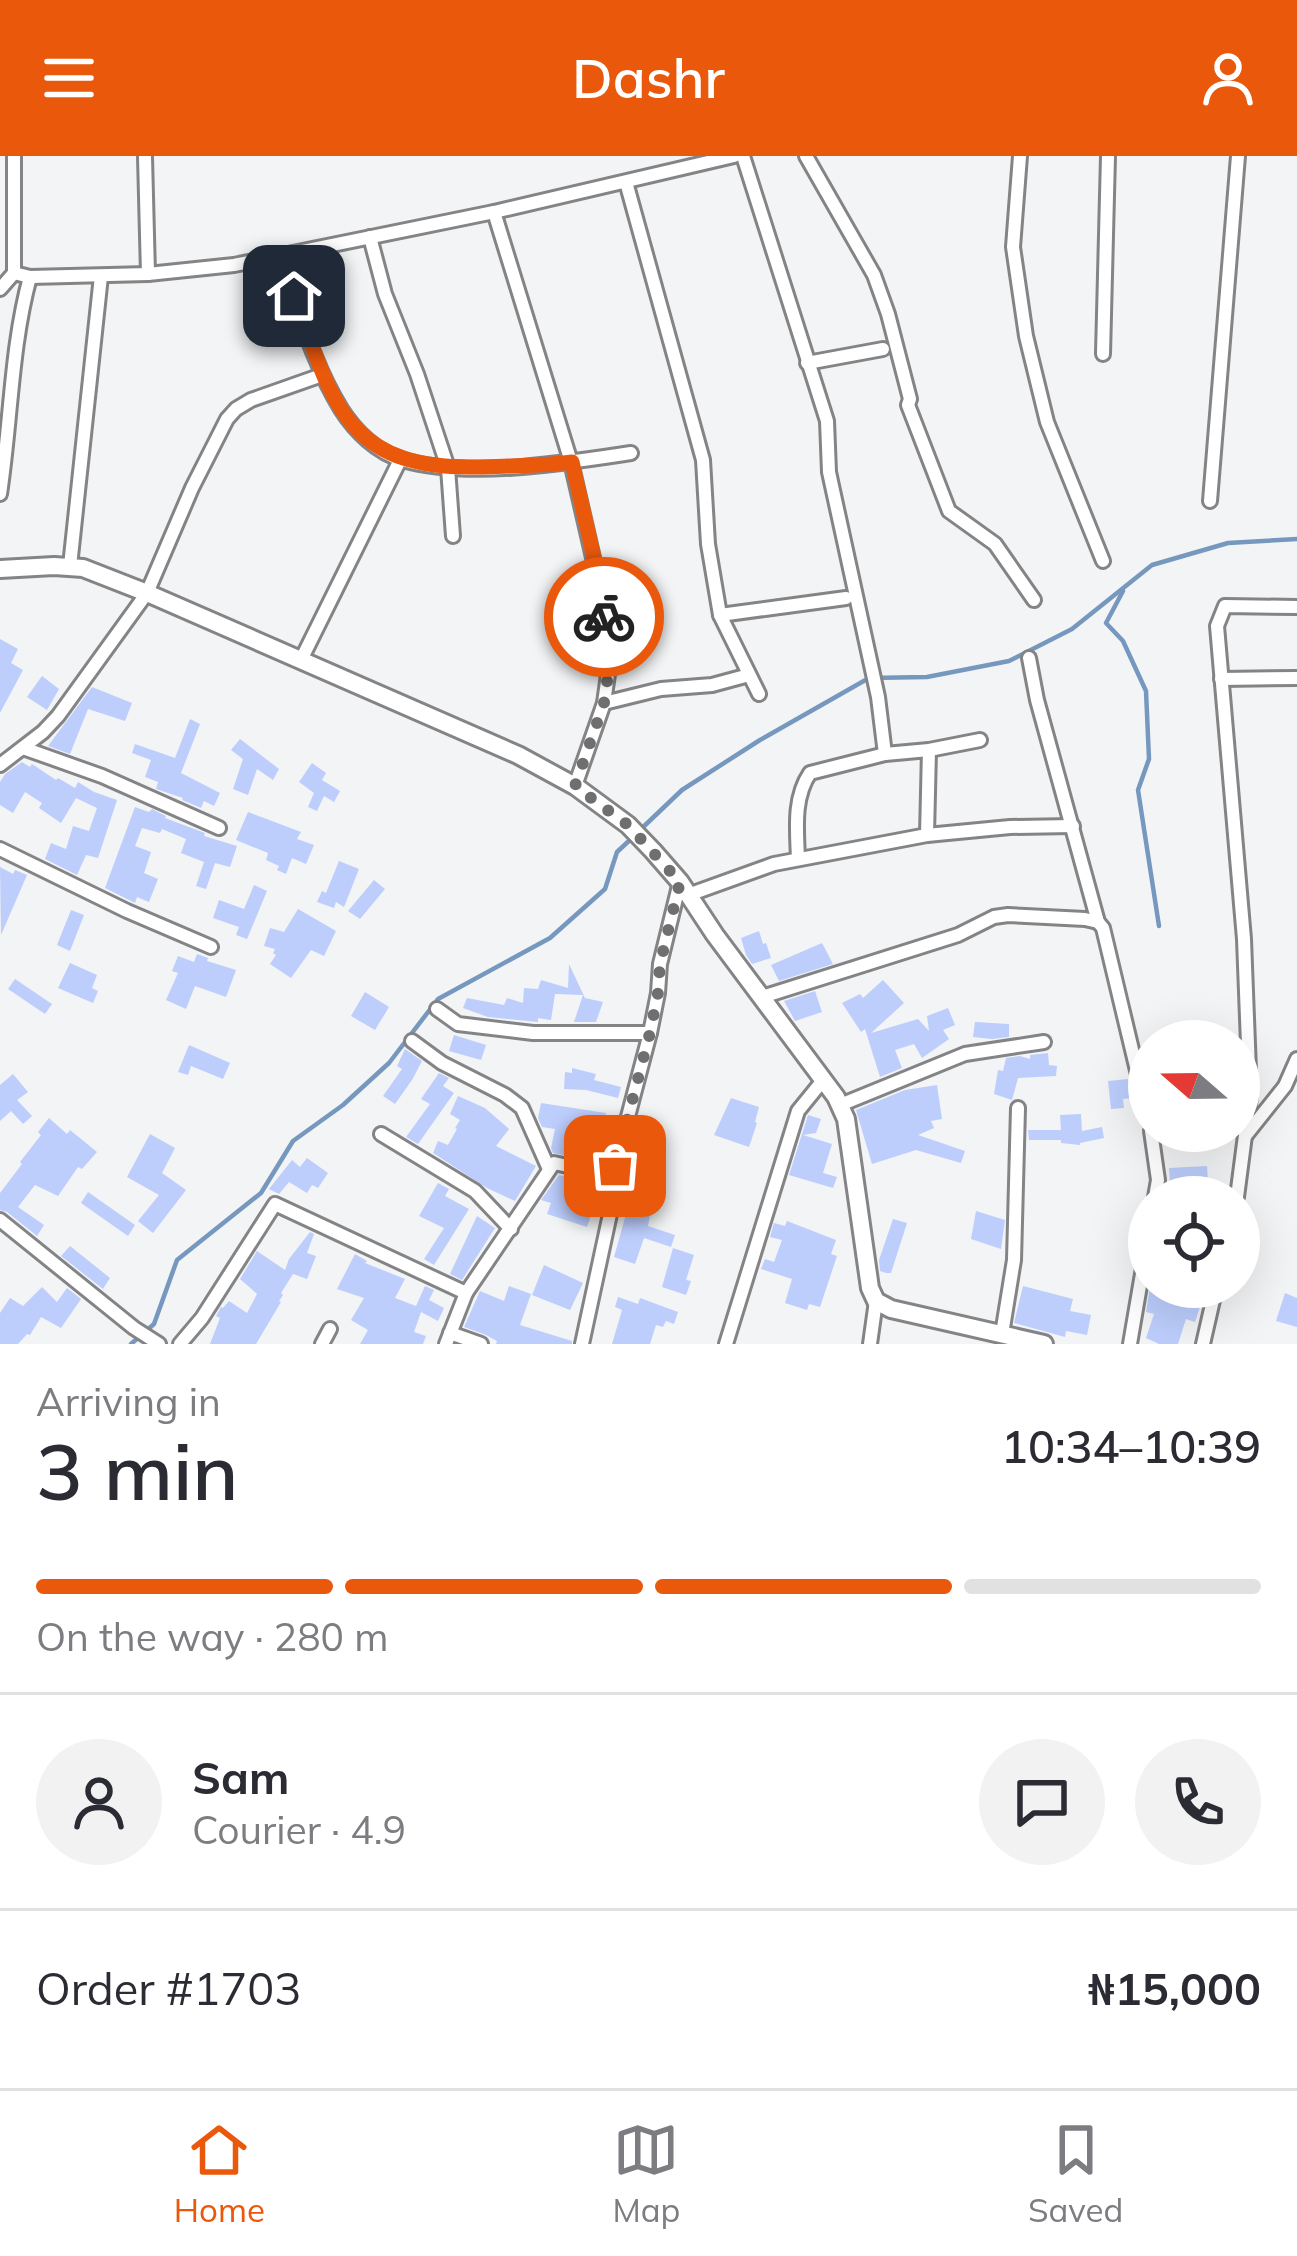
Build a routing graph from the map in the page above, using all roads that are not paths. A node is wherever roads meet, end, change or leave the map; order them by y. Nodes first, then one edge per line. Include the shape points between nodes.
1 (14, 156) edge
2 (738, 156) edge
3 (806, 156) edge
4 (1020, 156) edge
5 (1108, 156) edge
6 (1238, 156) edge
7 (146, 158) edge
8 (626, 182) junction
9 (494, 212) junction
10 (370, 237) junction
11 (279, 256) junction
12 (14, 273) junction
13 (148, 274) junction
14 (100, 276) junction
15 (30, 277) junction
16 (0, 290) edge
17 (883, 349) dead end
18 (1103, 354) dead end
19 (807, 363) junction
20 (322, 375) junction
21 (631, 453) dead end
22 (400, 460) junction
23 (572, 462) junction
24 (448, 468) junction
25 (0, 494) edge
26 (1210, 501) dead end
27 (453, 536) dead end
28 (1103, 561) dead end
29 (70, 566) junction
30 (0, 569) edge
31 (147, 593) junction
32 (846, 598) dead end
33 (1034, 600) dead end
34 (1297, 607) edge
35 (721, 615) junction
36 (1029, 658) dead end
37 (301, 660) junction
38 (749, 674) junction
39 (1297, 677) edge
40 (1221, 679) junction
41 (759, 694) dead end
42 (604, 703) junction
43 (980, 740) dead end
44 (23, 748) junction
45 (929, 750) junction
46 (885, 754) junction
47 (0, 765) edge
48 (575, 786) junction
49 (1073, 826) junction
50 (219, 828) dead end
51 (927, 835) junction
52 (0, 849) edge
53 (798, 859) junction
54 (684, 889) junction
55 (1098, 922) junction
56 (211, 947) dead end
57 (762, 997) junction
58 (437, 1009) dead end
59 (1247, 1020) edge
60 (1128, 1032) edge
61 (650, 1033) junction
62 (412, 1041) dead end
63 (1045, 1042) dead end
64 (1297, 1059) edge
65 (824, 1078) junction
66 (840, 1105) junction
67 (1018, 1108) dead end
68 (1260, 1118) edge
69 (381, 1134) dead end
70 (549, 1169) junction
71 (618, 1177) junction
72 (0, 1220) edge
73 (511, 1228) junction
74 (466, 1293) junction
75 (876, 1301) junction
76 (1136, 1308) edge
77 (1211, 1308) edge
78 (330, 1329) dead end
79 (1002, 1334) junction
80 (448, 1339) edge
81 (160, 1344) edge
82 (180, 1344) edge
83 (322, 1344) edge
84 (481, 1344) edge
85 (582, 1344) edge
86 (726, 1344) edge
87 (870, 1344) edge
88 (1044, 1344) edge
89 (1130, 1344) edge
90 (1203, 1344) edge

1 - 12 street
2 - 8 street
2 - 19 street
3 - 33 street via 874,275 908,405 949,511 995,544
4 - 28 street via 1013,248 1026,336 1047,422
5 - 18 street
6 - 26 street
7 - 13 street
8 - 9 street
8 - 35 street via 703,460
9 - 10 street
9 - 23 street
10 - 11 street
10 - 24 street
11 - 13 street
11 - 20 street
12 - 15 street
12 - 16 street
13 - 14 street
14 - 15 street
14 - 29 street
15 - 25 street
17 - 19 street
19 - 46 street via 827,422 829,472
20 - 22 street via 368,442
20 - 31 street via 251,400 227,419
21 - 23 street
22 - 24 street
22 - 37 street
23 - 24 street
23 - 42 street via 601,588 610,660
24 - 27 street
29 - 30 street
29 - 31 street
31 - 37 street
31 - 44 street via 58,716
32 - 35 street
34 - 40 street via 1226,606 1217,626
35 - 38 street
36 - 49 street
37 - 48 street
38 - 41 street
38 - 42 street
39 - 40 street
40 - 59 street
42 - 48 street
43 - 45 street
44 - 47 street
44 - 50 street
45 - 46 street
45 - 51 street
46 - 53 street via 810,773 796,819
48 - 54 street via 628,825
49 - 51 street
49 - 55 street
51 - 53 street
52 - 56 street
53 - 54 street
54 - 57 street
54 - 61 street via 660,964
55 - 57 street via 994,917
55 - 60 street
57 - 65 street
58 - 61 street via 458,1024 514,1031
61 - 71 street
62 - 70 street via 522,1108
63 - 66 street via 965,1054
64 - 68 street
65 - 66 street
65 - 86 street via 798,1111
66 - 75 street
67 - 79 street via 1014,1260
69 - 73 street via 475,1191
70 - 71 street via 554,1163
70 - 73 street
71 - 85 street
72 - 81 street
73 - 74 street
74 - 80 street
74 - 82 street via 275,1204
75 - 79 street
75 - 87 street
76 - 89 street
77 - 90 street
78 - 83 street
79 - 88 street
80 - 84 street

